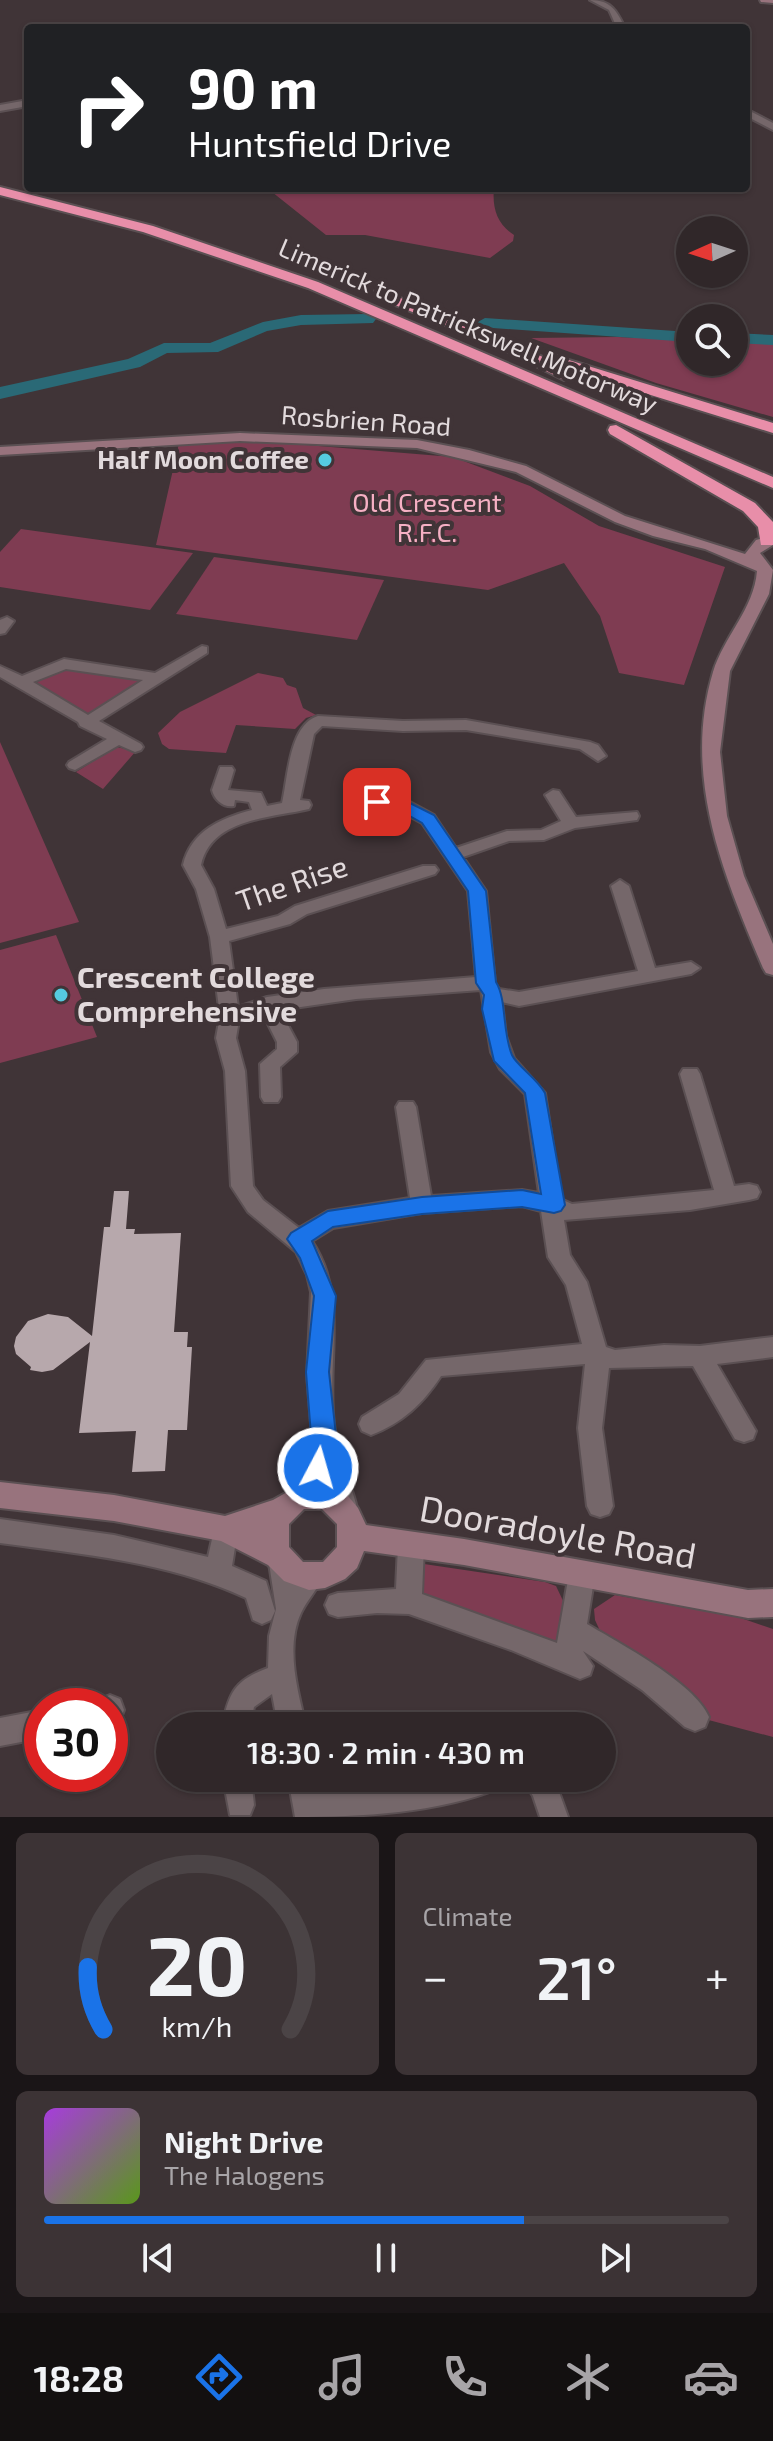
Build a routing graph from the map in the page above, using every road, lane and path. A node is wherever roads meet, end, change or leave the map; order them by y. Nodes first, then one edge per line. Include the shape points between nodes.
1 (594, 0) edge
2 (764, 0) edge
3 (773, 1) edge
4 (619, 24) edge
5 (24, 104) edge
6 (0, 108) edge
7 (750, 114) edge
8 (773, 127) edge
9 (0, 180) edge
10 (24, 185) edge
11 (0, 191) edge
12 (49, 192) edge
13 (495, 340) junction
14 (498, 366) junction
15 (607, 394) dead end
16 (635, 407) dead end
17 (773, 428) edge
18 (0, 451) edge
19 (773, 466) edge
20 (773, 483) edge
21 (765, 542) edge
22 (710, 546) junction
23 (765, 569) edge
24 (768, 594) edge
25 (202, 650) dead end
26 (0, 671) edge
27 (159, 678) junction
28 (23, 681) junction
29 (86, 723) junction
30 (118, 739) junction
31 (135, 747) dead end
32 (598, 756) dead end
33 (75, 765) dead end
34 (226, 770) dead end
35 (221, 794) junction
36 (553, 795) dead end
37 (354, 800) dead end
38 (235, 810) dead end
39 (262, 813) junction
40 (631, 816) dead end
41 (572, 823) junction
42 (452, 855) junction
43 (429, 870) dead end
44 (620, 886) dead end
45 (219, 937) junction
46 (691, 968) dead end
47 (773, 968) edge
48 (648, 974) junction
49 (490, 988) junction
50 (267, 1004) junction
51 (230, 1016) junction
52 (690, 1074) dead end
53 (271, 1097) dead end
54 (406, 1107) dead end
55 (422, 1205) junction
56 (554, 1205) junction
57 (298, 1239) junction
58 (773, 1347) edge
59 (596, 1353) junction
60 (700, 1356) junction
61 (371, 1424) dead end
62 (744, 1431) dead end
63 (323, 1435) junction
64 (0, 1495) edge
65 (289, 1505) junction
66 (600, 1506) dead end
67 (344, 1508) junction
68 (225, 1529) junction
69 (0, 1531) edge
70 (355, 1537) junction
71 (411, 1546) junction
72 (279, 1559) junction
73 (218, 1572) junction
74 (582, 1574) junction
75 (311, 1575) junction
76 (409, 1602) junction
77 (338, 1605) dead end
78 (765, 1607) edge
79 (276, 1610) junction
80 (573, 1630) junction
81 (282, 1677) junction
82 (240, 1712) edge
83 (289, 1712) edge
84 (695, 1717) dead end
85 (24, 1727) edge
86 (0, 1732) edge
87 (305, 1792) edge
88 (441, 1792) edge
89 (546, 1792) edge
90 (348, 1808) edge
91 (309, 1817) edge
92 (554, 1817) edge

1 - 4 street via 612,9
2 - 3 main road
5 - 6 street
7 - 8 street
9 - 10 highway
11 - 14 highway, Limerick to Patrickswell Motorway via 148,229 313,285
12 - 13 highway, Limerick to Patrickswell Motorway via 296,262
13 - 15 highway, Limerick to Patrickswell Motorway
13 - 17 highway
14 - 20 highway, Limerick to Patrickswell Motorway
14 - 21 highway via 749,507 767,526
16 - 19 highway, Limerick to Patrickswell Motorway
18 - 22 main road, Rosbrien Road via 234,437 417,444 521,469 620,519
21 - 22 main road, Rosbrien Road
21 - 23 main road via 753,558
22 - 23 main road, Rosbrien Road
23 - 24 main road
24 - 47 main road via 726,657 709,756 713,802 736,882
25 - 27 street
26 - 28 street
27 - 28 street via 64,664
27 - 29 street
28 - 29 street
29 - 30 street
30 - 31 street
30 - 33 street
32 - 39 street via 584,745 466,725 318,721 306,733 296,806
34 - 35 street
35 - 38 street
35 - 39 street via 255,797
36 - 41 street
37 - 42 street via 411,808 428,819
39 - 45 street via 226,825 194,851 195,873
40 - 41 street
41 - 42 street via 544,835 507,836
42 - 49 street via 477,891
43 - 45 street, The Rise
44 - 48 street
45 - 51 street
46 - 48 street
48 - 49 street via 519,999
49 - 50 street
49 - 56 street via 504,1061 535,1093
50 - 51 street
50 - 53 street via 287,1042 287,1052 270,1064
51 - 57 street via 226,1038 235,1071 242,1186 246,1198
52 - 56 street via 738,1193 570,1213
54 - 55 street
55 - 56 street via 522,1198
55 - 57 street via 328,1220
56 - 59 street via 559,1257 576,1282
57 - 63 street via 325,1296 317,1372
58 - 60 street
59 - 60 street via 615,1360
59 - 61 street via 434,1367 415,1396
59 - 66 street via 590,1428
60 - 62 street
63 - 65 street via 318,1468
63 - 67 street
64 - 68 main road via 114,1508
65 - 67 main road via 319,1497
65 - 68 main road
65 - 72 main road via 271,1533
67 - 70 main road
68 - 72 main road
68 - 73 street
69 - 73 street via 114,1547
70 - 71 main road, Dooradoyle Road
70 - 75 main road via 338,1566
71 - 74 main road, Dooradoyle Road
71 - 76 street
72 - 75 main road
72 - 79 street
73 - 79 street via 257,1590
74 - 78 main road, Dooradoyle Road
74 - 80 street
75 - 79 street
76 - 77 street
76 - 80 street via 574,1662
79 - 81 street
80 - 84 street via 673,1694
81 - 82 street via 254,1685 244,1695
81 - 83 street
85 - 86 street
87 - 91 street
88 - 90 street
89 - 92 street
90 - 91 street via 326,1803

